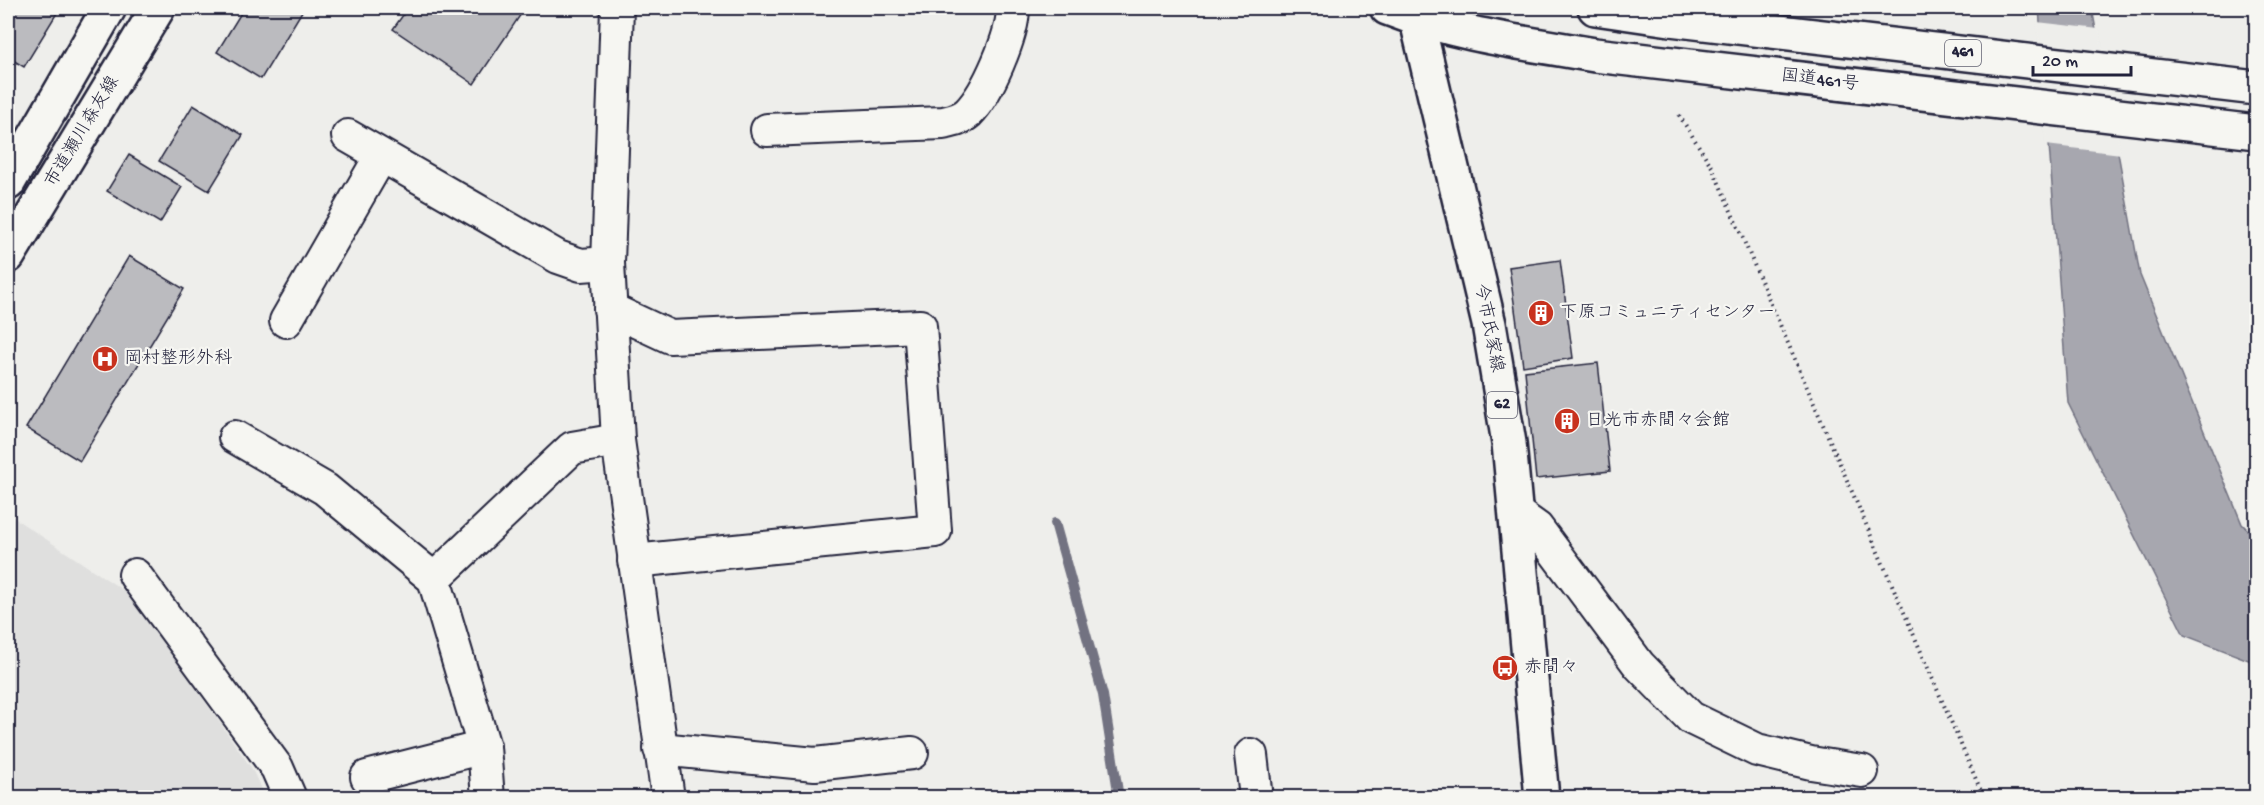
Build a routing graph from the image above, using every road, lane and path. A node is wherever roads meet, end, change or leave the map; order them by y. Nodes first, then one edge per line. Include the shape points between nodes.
1 (110, 8) edge
2 (158, 8) edge
3 (617, 8) edge
4 (1013, 8) edge
5 (1595, 8) edge
6 (1406, 12) edge
7 (2256, 88) edge
8 (1679, 115) dead end
9 (767, 130) dead end
10 (2256, 132) edge
11 (348, 136) dead end
12 (381, 156) junction
13 (8, 183) edge
14 (8, 256) edge
15 (608, 263) junction
16 (610, 309) junction
17 (286, 321) dead end
18 (235, 437) dead end
19 (618, 440) junction
20 (1516, 513) junction
21 (634, 561) junction
22 (135, 575) dead end
23 (434, 579) junction
24 (484, 747) junction
25 (660, 748) junction
26 (912, 753) dead end
27 (1251, 755) dead end
28 (1862, 771) dead end
29 (366, 777) dead end
30 (290, 798) edge
31 (488, 798) edge
32 (668, 798) edge
33 (1256, 798) edge
34 (1542, 798) edge
35 (1984, 798) edge

1 - 13 main road
2 - 14 main road, 市道瀬川森友線
3 - 15 street
4 - 9 street via 1013,24 998,64 969,112 958,120
5 - 7 main road, 461
6 - 10 main road, 国道461号 via 1498,39 1594,55
6 - 20 main road, 今市氏家線 / 62 via 1437,95 1490,324
8 - 35 path via 1712,167
11 - 12 street
12 - 15 street via 558,258 581,265
12 - 17 street
15 - 16 street
16 - 19 street
16 - 21 street via 670,337 920,326 935,531
18 - 23 street via 325,489
19 - 21 street
19 - 23 street via 572,448
20 - 28 street via 1538,528 1639,665 1691,718 1756,750
20 - 34 main road, 今市氏家線 / 62
21 - 25 street
22 - 30 street via 277,768
23 - 24 street
24 - 29 street
24 - 31 street
25 - 26 street via 815,764
25 - 32 street
27 - 33 street

